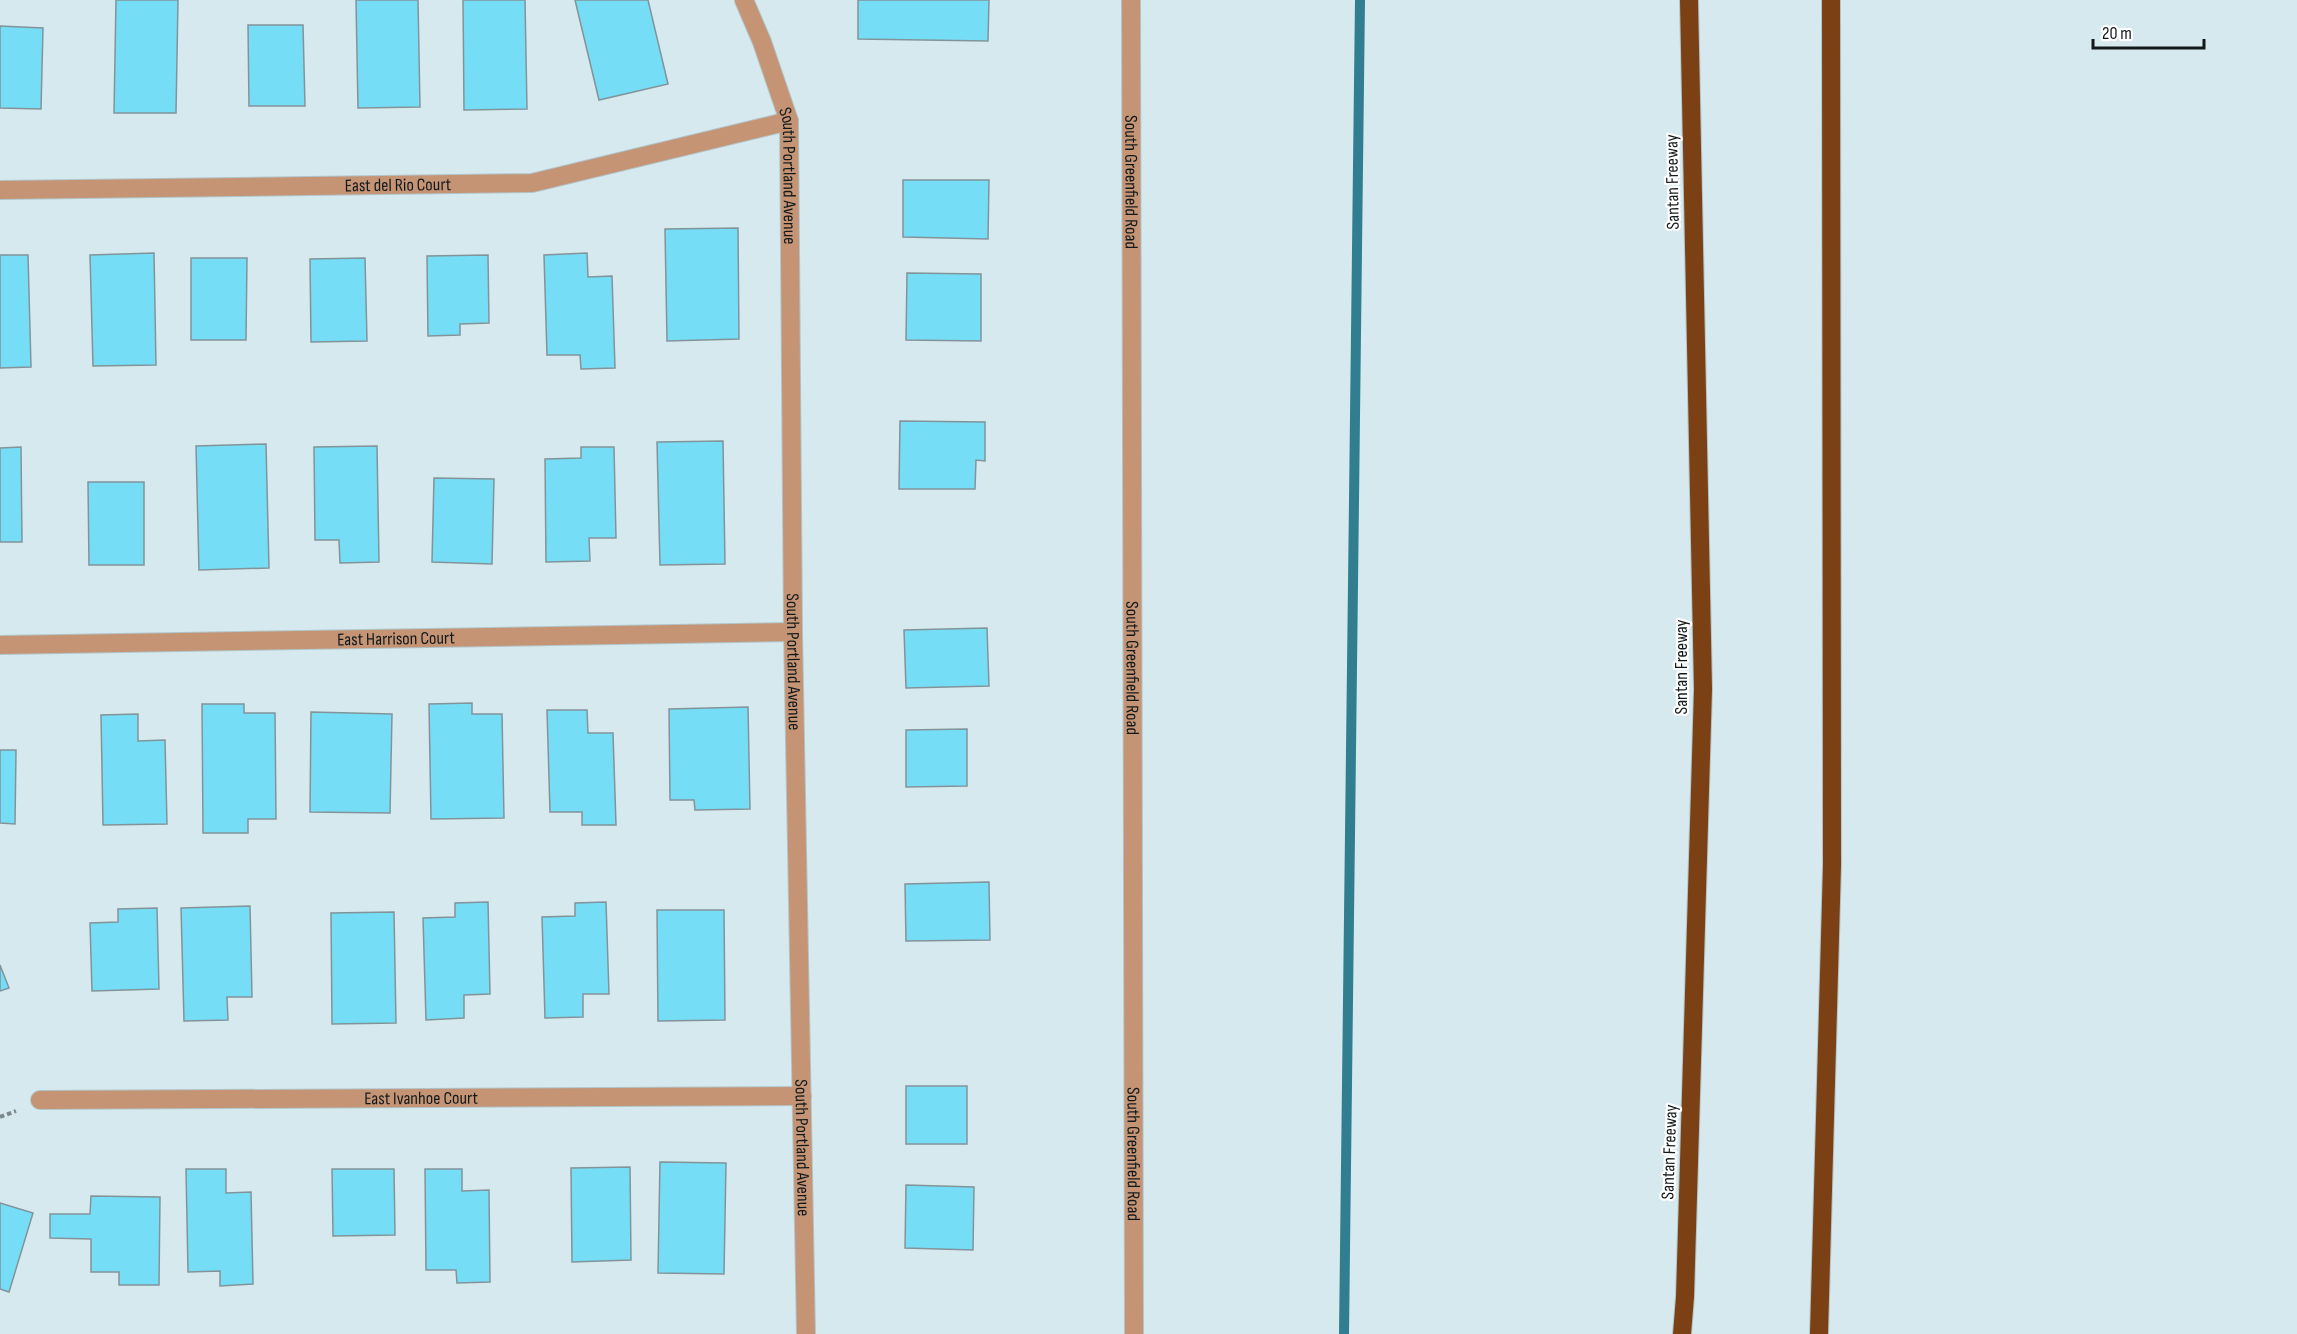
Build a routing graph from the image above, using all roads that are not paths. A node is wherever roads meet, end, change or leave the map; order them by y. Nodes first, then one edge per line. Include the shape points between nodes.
1 (744, 0) edge
2 (1131, 0) edge
3 (1689, 0) edge
4 (1831, 0) edge
5 (789, 121) junction
6 (0, 190) edge
7 (793, 632) junction
8 (0, 645) edge
9 (802, 1096) junction
10 (40, 1100) dead end
11 (806, 1334) edge
12 (1134, 1334) edge
13 (1682, 1334) edge
14 (1819, 1334) edge

1 - 5 street, South Portland Avenue
2 - 12 street, South Greenfield Road
3 - 13 highway, Santan Freeway via 1703,689
4 - 14 highway via 1832,865
5 - 6 street, East del Rio Court via 532,183
5 - 7 street, South Portland Avenue
7 - 8 street, East Harrison Court
7 - 9 street, South Portland Avenue
9 - 10 street, East Ivanhoe Court
9 - 11 street, South Portland Avenue

